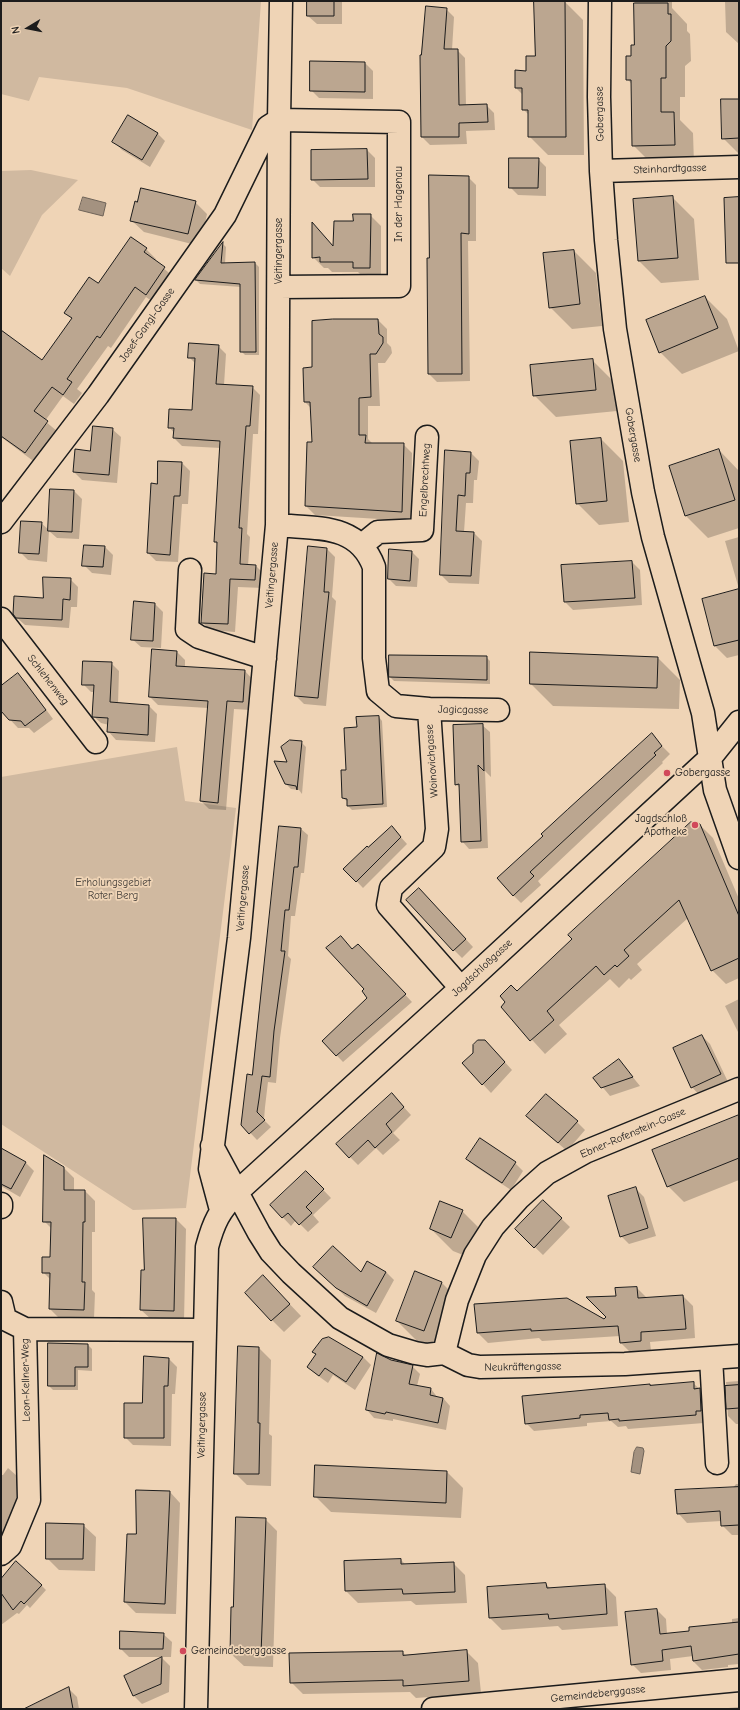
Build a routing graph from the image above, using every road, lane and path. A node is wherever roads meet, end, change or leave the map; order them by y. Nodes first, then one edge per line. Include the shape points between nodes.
1 (282, 1) edge
2 (600, 1) edge
3 (279, 120) junction
4 (739, 168) edge
5 (601, 171) junction
6 (279, 287) junction
7 (427, 437) dead end
8 (1, 522) edge
9 (277, 524) junction
10 (362, 545) junction
11 (190, 570) dead end
12 (1, 619) edge
13 (265, 658) junction
14 (429, 709) junction
15 (498, 710) dead end
16 (739, 722) edge
17 (96, 742) dead end
18 (711, 757) junction
19 (739, 858) edge
20 (461, 988) junction
21 (739, 1090) edge
22 (212, 1146) junction
23 (237, 1192) junction
24 (221, 1210) junction
25 (1, 1302) edge
26 (25, 1329) junction
27 (204, 1330) junction
28 (444, 1353) junction
29 (739, 1356) edge
30 (710, 1358) junction
31 (717, 1463) dead end
32 (1, 1554) edge
33 (739, 1680) edge
34 (196, 1709) edge
35 (433, 1709) edge

1 - 3 street, Veitingergasse
2 - 5 street, Gobergasse
3 - 6 street, Veitingergasse
3 - 6 street, In der Hagenau via 399,122 399,286
3 - 8 street, Josef-Gangl-Gasse via 268,127 220,221 98,395
4 - 5 street, Steinhardtgasse
5 - 18 street, Gobergasse via 615,329 643,492 653,537 703,714
6 - 9 street, Veitingergasse
7 - 10 street, Engelbrechtweg via 422,530 378,532
9 - 10 street, Woinovichgasse via 334,530
9 - 13 street, Veitingergasse
10 - 14 street, Woinovichgasse via 370,555 374,567 374,658 378,691 396,706
11 - 13 street via 187,629 199,637
12 - 17 street, Schlehenweg
13 - 22 street, Veitingergasse via 239,938
14 - 15 street, Jagicgasse
14 - 20 street, Woinovichgasse via 437,829 434,847 391,888 388,905
16 - 18 street, Jagdschloßgasse
18 - 19 street, Gobergasse via 714,790
18 - 20 street, Jagdschloßgasse
20 - 23 street, Jagdschloßgasse
21 - 28 street, Ebner-Rofenstein-Gasse via 585,1152 547,1173 519,1198 493,1227 475,1255 456,1300
22 - 23 street
22 - 24 street, Veitingergasse via 210,1169
23 - 24 street, Jagdschloßgasse
23 - 28 street via 271,1252 340,1318 388,1345 415,1354
24 - 27 street, Veitingergasse via 212,1226 207,1247
25 - 26 street via 5,1319
26 - 27 street, Leon-Kellner-Weg
26 - 32 street, Leon-Kellner-Weg via 29,1500 10,1546
27 - 34 street, Veitingergasse
28 - 30 street, Neukräftengasse via 480,1368 625,1364
29 - 30 street, Neukräftengasse
30 - 31 street
33 - 35 street, Gemeindeberggasse

